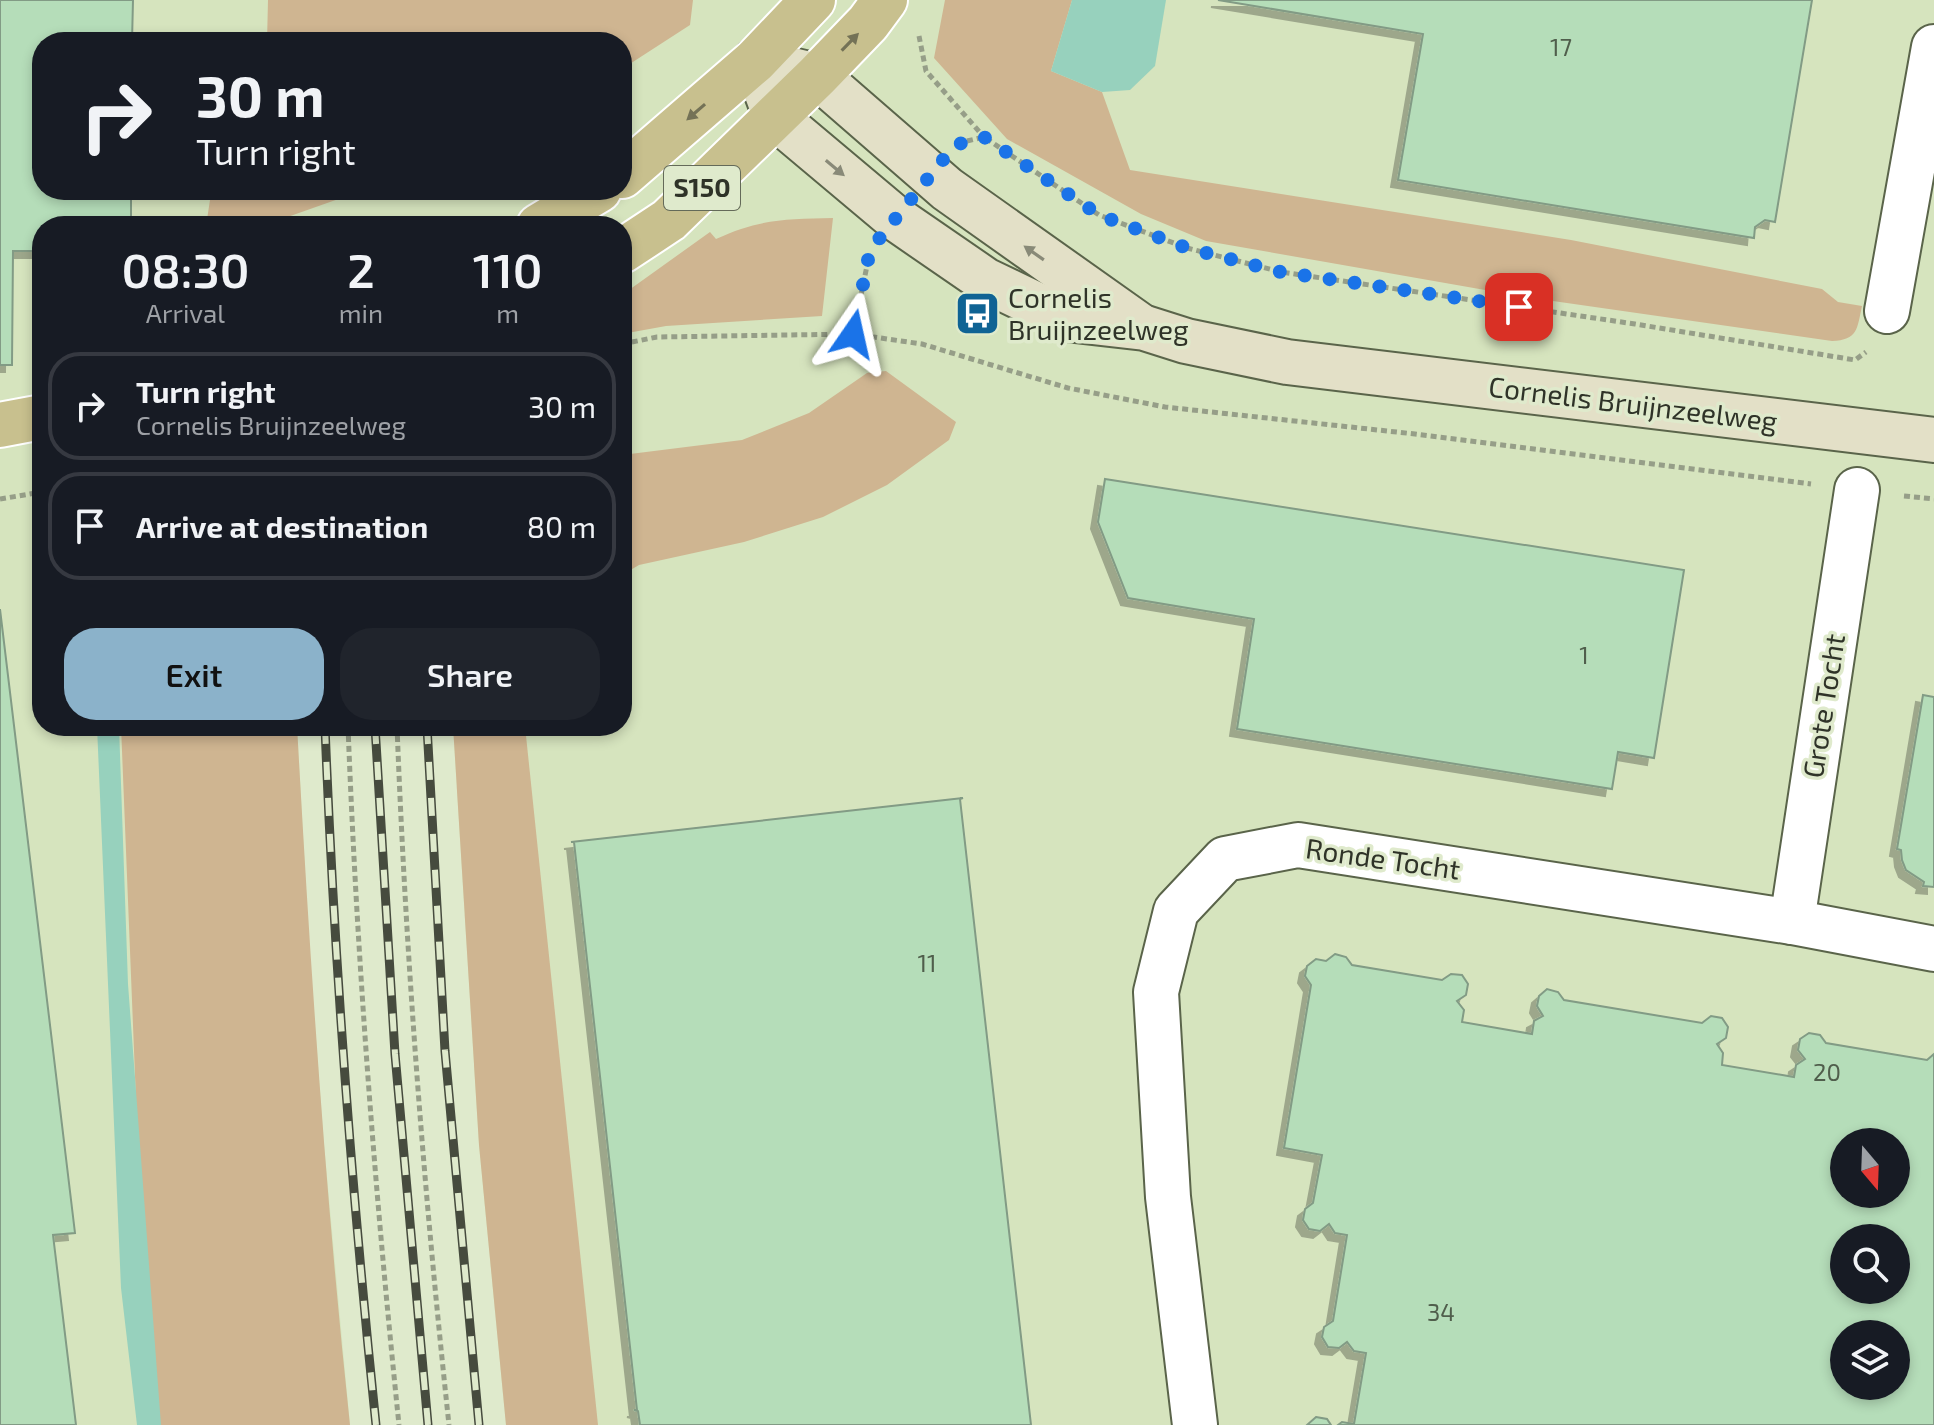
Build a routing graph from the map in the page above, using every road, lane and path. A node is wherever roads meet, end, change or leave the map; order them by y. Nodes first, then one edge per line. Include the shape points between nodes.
1 (813, 0) edge
2 (885, 0) edge
3 (917, 30) dead end
4 (1934, 47) edge
5 (755, 61) junction
6 (817, 76) junction
7 (776, 118) junction
8 (984, 137) junction
9 (632, 167) edge
10 (930, 175) junction
11 (582, 200) edge
12 (556, 216) edge
13 (895, 218) junction
14 (632, 244) edge
15 (1887, 311) joint
16 (1145, 328) junction
17 (853, 334) dead end
18 (32, 419) edge
19 (0, 425) edge
20 (1934, 440) edge
21 (1857, 490) dead end
22 (32, 494) edge
23 (0, 499) edge
24 (349, 736) edge
25 (398, 736) edge
26 (1792, 922) junction
27 (1934, 949) edge
28 (399, 1425) edge
29 (449, 1425) edge
30 (1195, 1425) edge

1 - 5 main road, S150
6 -> 2 main road, S150
3 - 8 path via 926,71
4 - 15 street
5 - 6 main road, Cornelis Bruijnzeelweg
5 - 7 main road, Cornelis Bruijnzeelweg
5 -> 9 main road, S150
6 - 7 main road, S150
6 - 10 main road, Cornelis Bruijnzeelweg
7 -> 13 main road, Cornelis Bruijnzeelweg
7 - 14 main road, S150 via 669,220
8 - 10 path via 955,145
8 - 15 path via 1099,215 1187,248 1281,272 1855,360 1881,341
16 -> 10 main road, Cornelis Bruijnzeelweg
11 - 12 main road
13 - 16 main road, Cornelis Bruijnzeelweg via 985,280 1066,319
13 - 17 path via 870,250
16 - 20 main road, Cornelis Bruijnzeelweg via 1287,362
18 - 19 main road
21 - 26 street, Grote Tocht
22 - 23 path
24 - 28 path via 373,1140
25 - 29 path via 421,1121
26 - 27 street, Ronde Tocht
26 - 30 street, Ronde Tocht via 1298,845 1225,859 1176,911 1156,992 1168,1197

